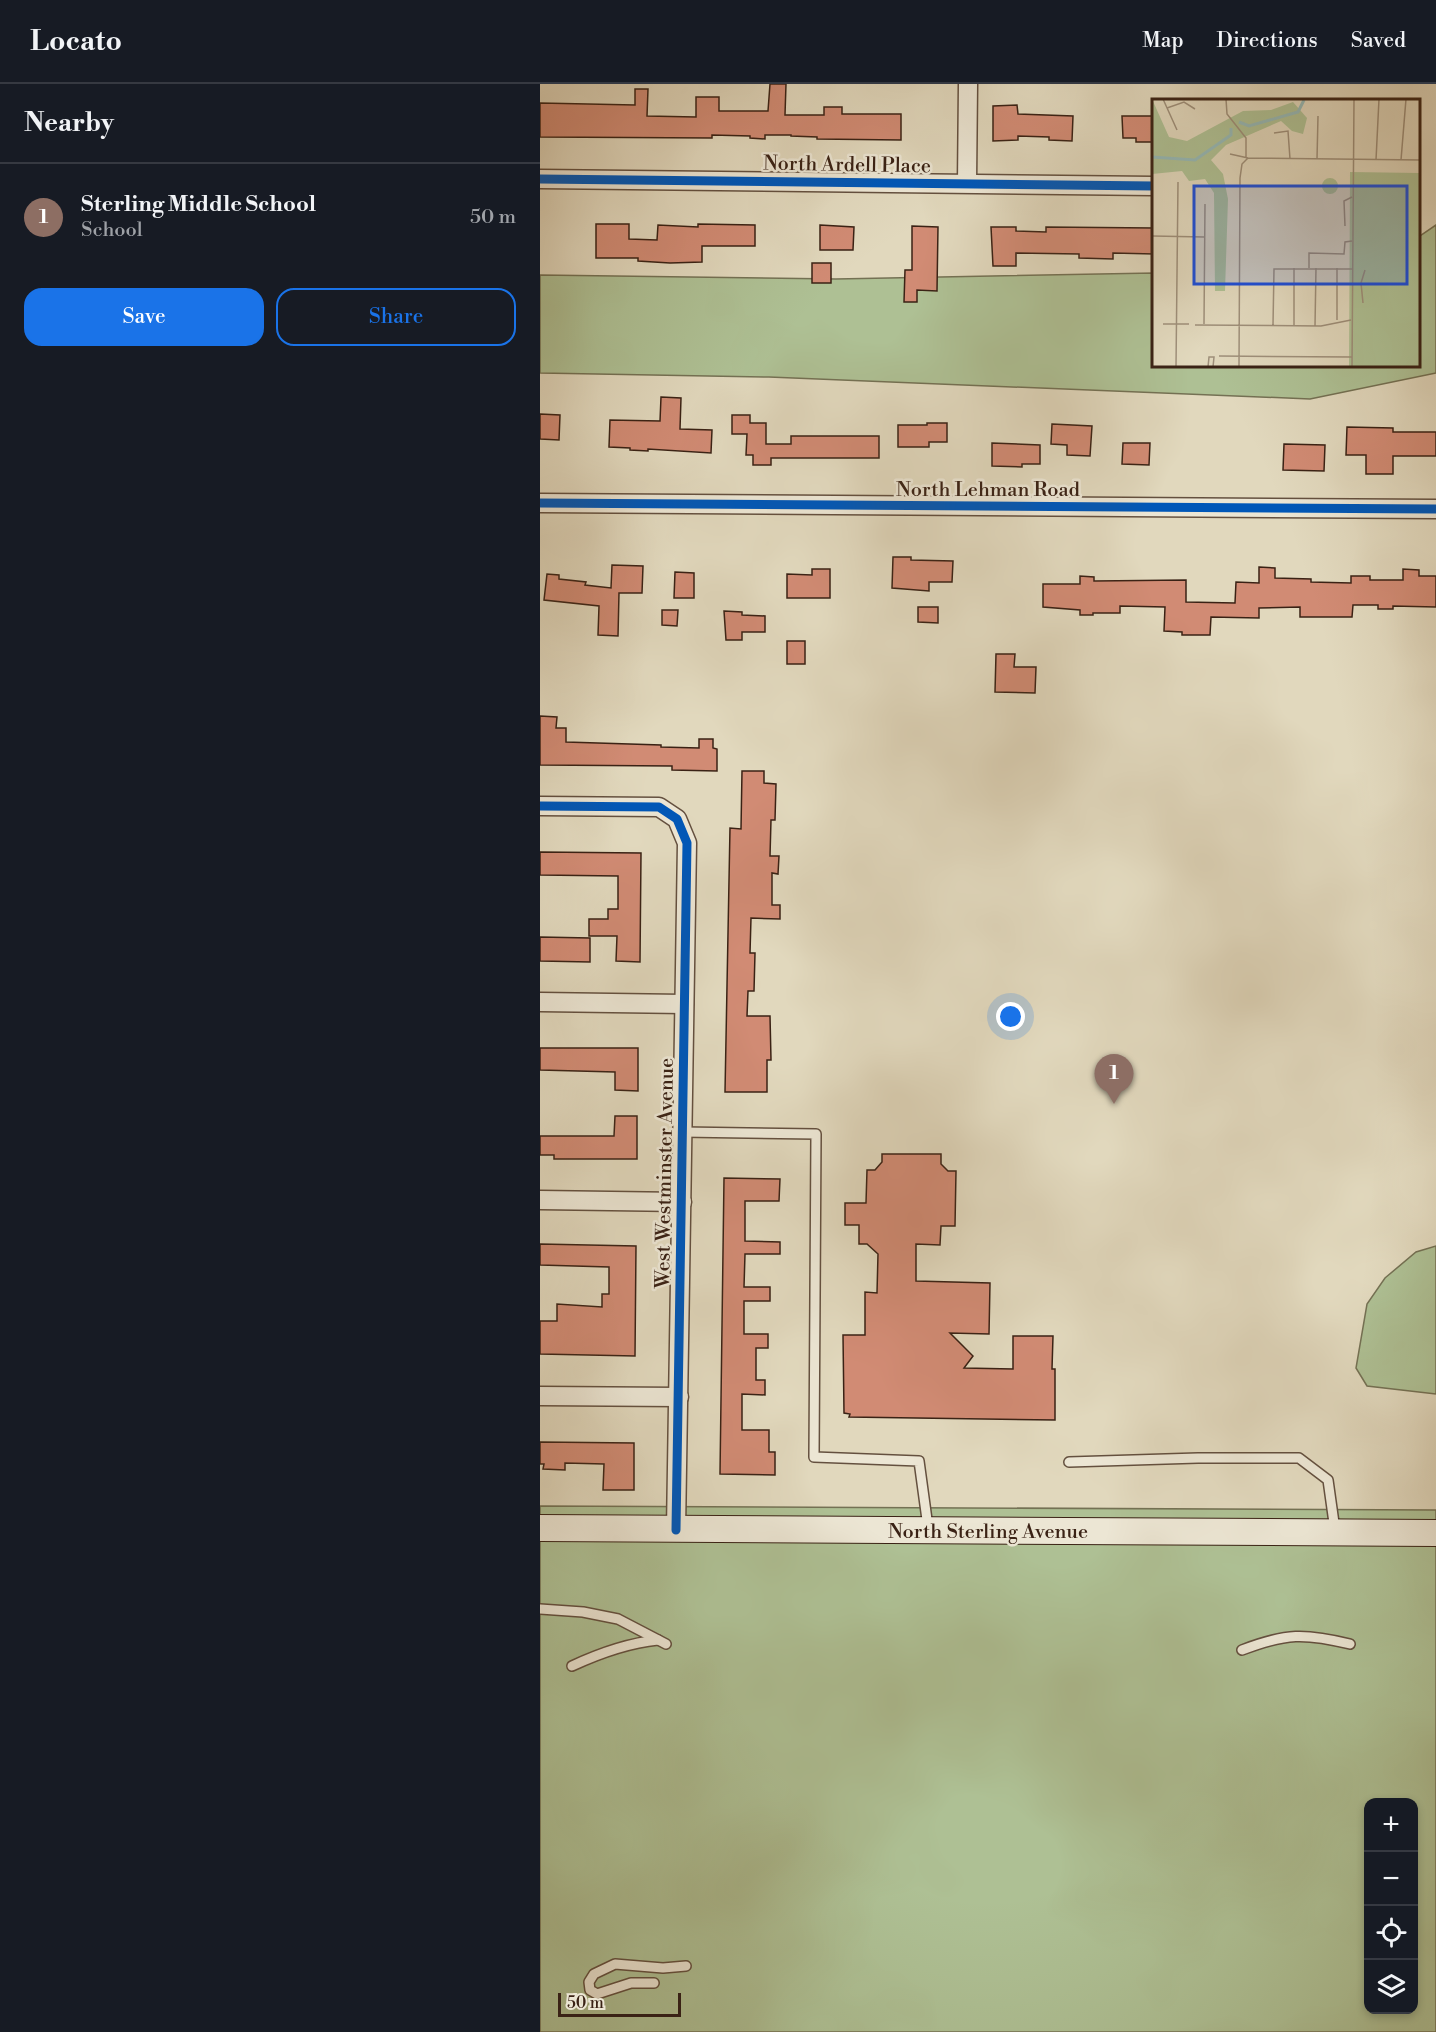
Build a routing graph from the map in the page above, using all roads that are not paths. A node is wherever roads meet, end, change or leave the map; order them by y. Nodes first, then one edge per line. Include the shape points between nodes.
1 (968, 84) edge
2 (540, 178) edge
3 (967, 183) junction
4 (1152, 186) edge
5 (540, 503) edge
6 (1436, 509) edge
7 (540, 806) edge
8 (540, 1002) edge
9 (684, 1004) junction
10 (682, 1132) junction
11 (540, 1200) edge
12 (682, 1202) junction
13 (540, 1396) edge
14 (679, 1397) junction
15 (1069, 1462) dead end
16 (540, 1528) edge
17 (676, 1530) junction
18 (928, 1531) junction
19 (1335, 1533) junction
20 (1436, 1533) edge
21 (540, 1609) edge
22 (1350, 1644) dead end
23 (1242, 1650) dead end
24 (572, 1666) dead end
25 (686, 1966) dead end
26 (654, 1983) dead end

1 - 3 street
2 - 3 street, North Ardell Place
3 - 4 street, North Ardell Place
5 - 6 street, North Lehman Road
7 - 9 street, West Westminster Avenue via 659,807 677,819 687,843
8 - 9 street
9 - 10 street, West Westminster Avenue
10 - 12 street, West Westminster Avenue
10 - 18 lane via 816,1134 814,1457 918,1461
11 - 12 street
12 - 14 street, West Westminster Avenue
13 - 14 street
14 - 17 street, West Westminster Avenue
15 - 19 lane via 1299,1458 1328,1480
16 - 17 main road, North Sterling Avenue
17 - 18 main road, North Sterling Avenue
18 - 19 main road, North Sterling Avenue
19 - 20 main road, North Sterling Avenue
21 - 24 lane via 618,1619 662,1642 646,1641 614,1649
22 - 23 lane via 1304,1635 1271,1638
25 - 26 lane via 615,1964 594,1974 589,1982 590,1990 597,1994 631,1983

